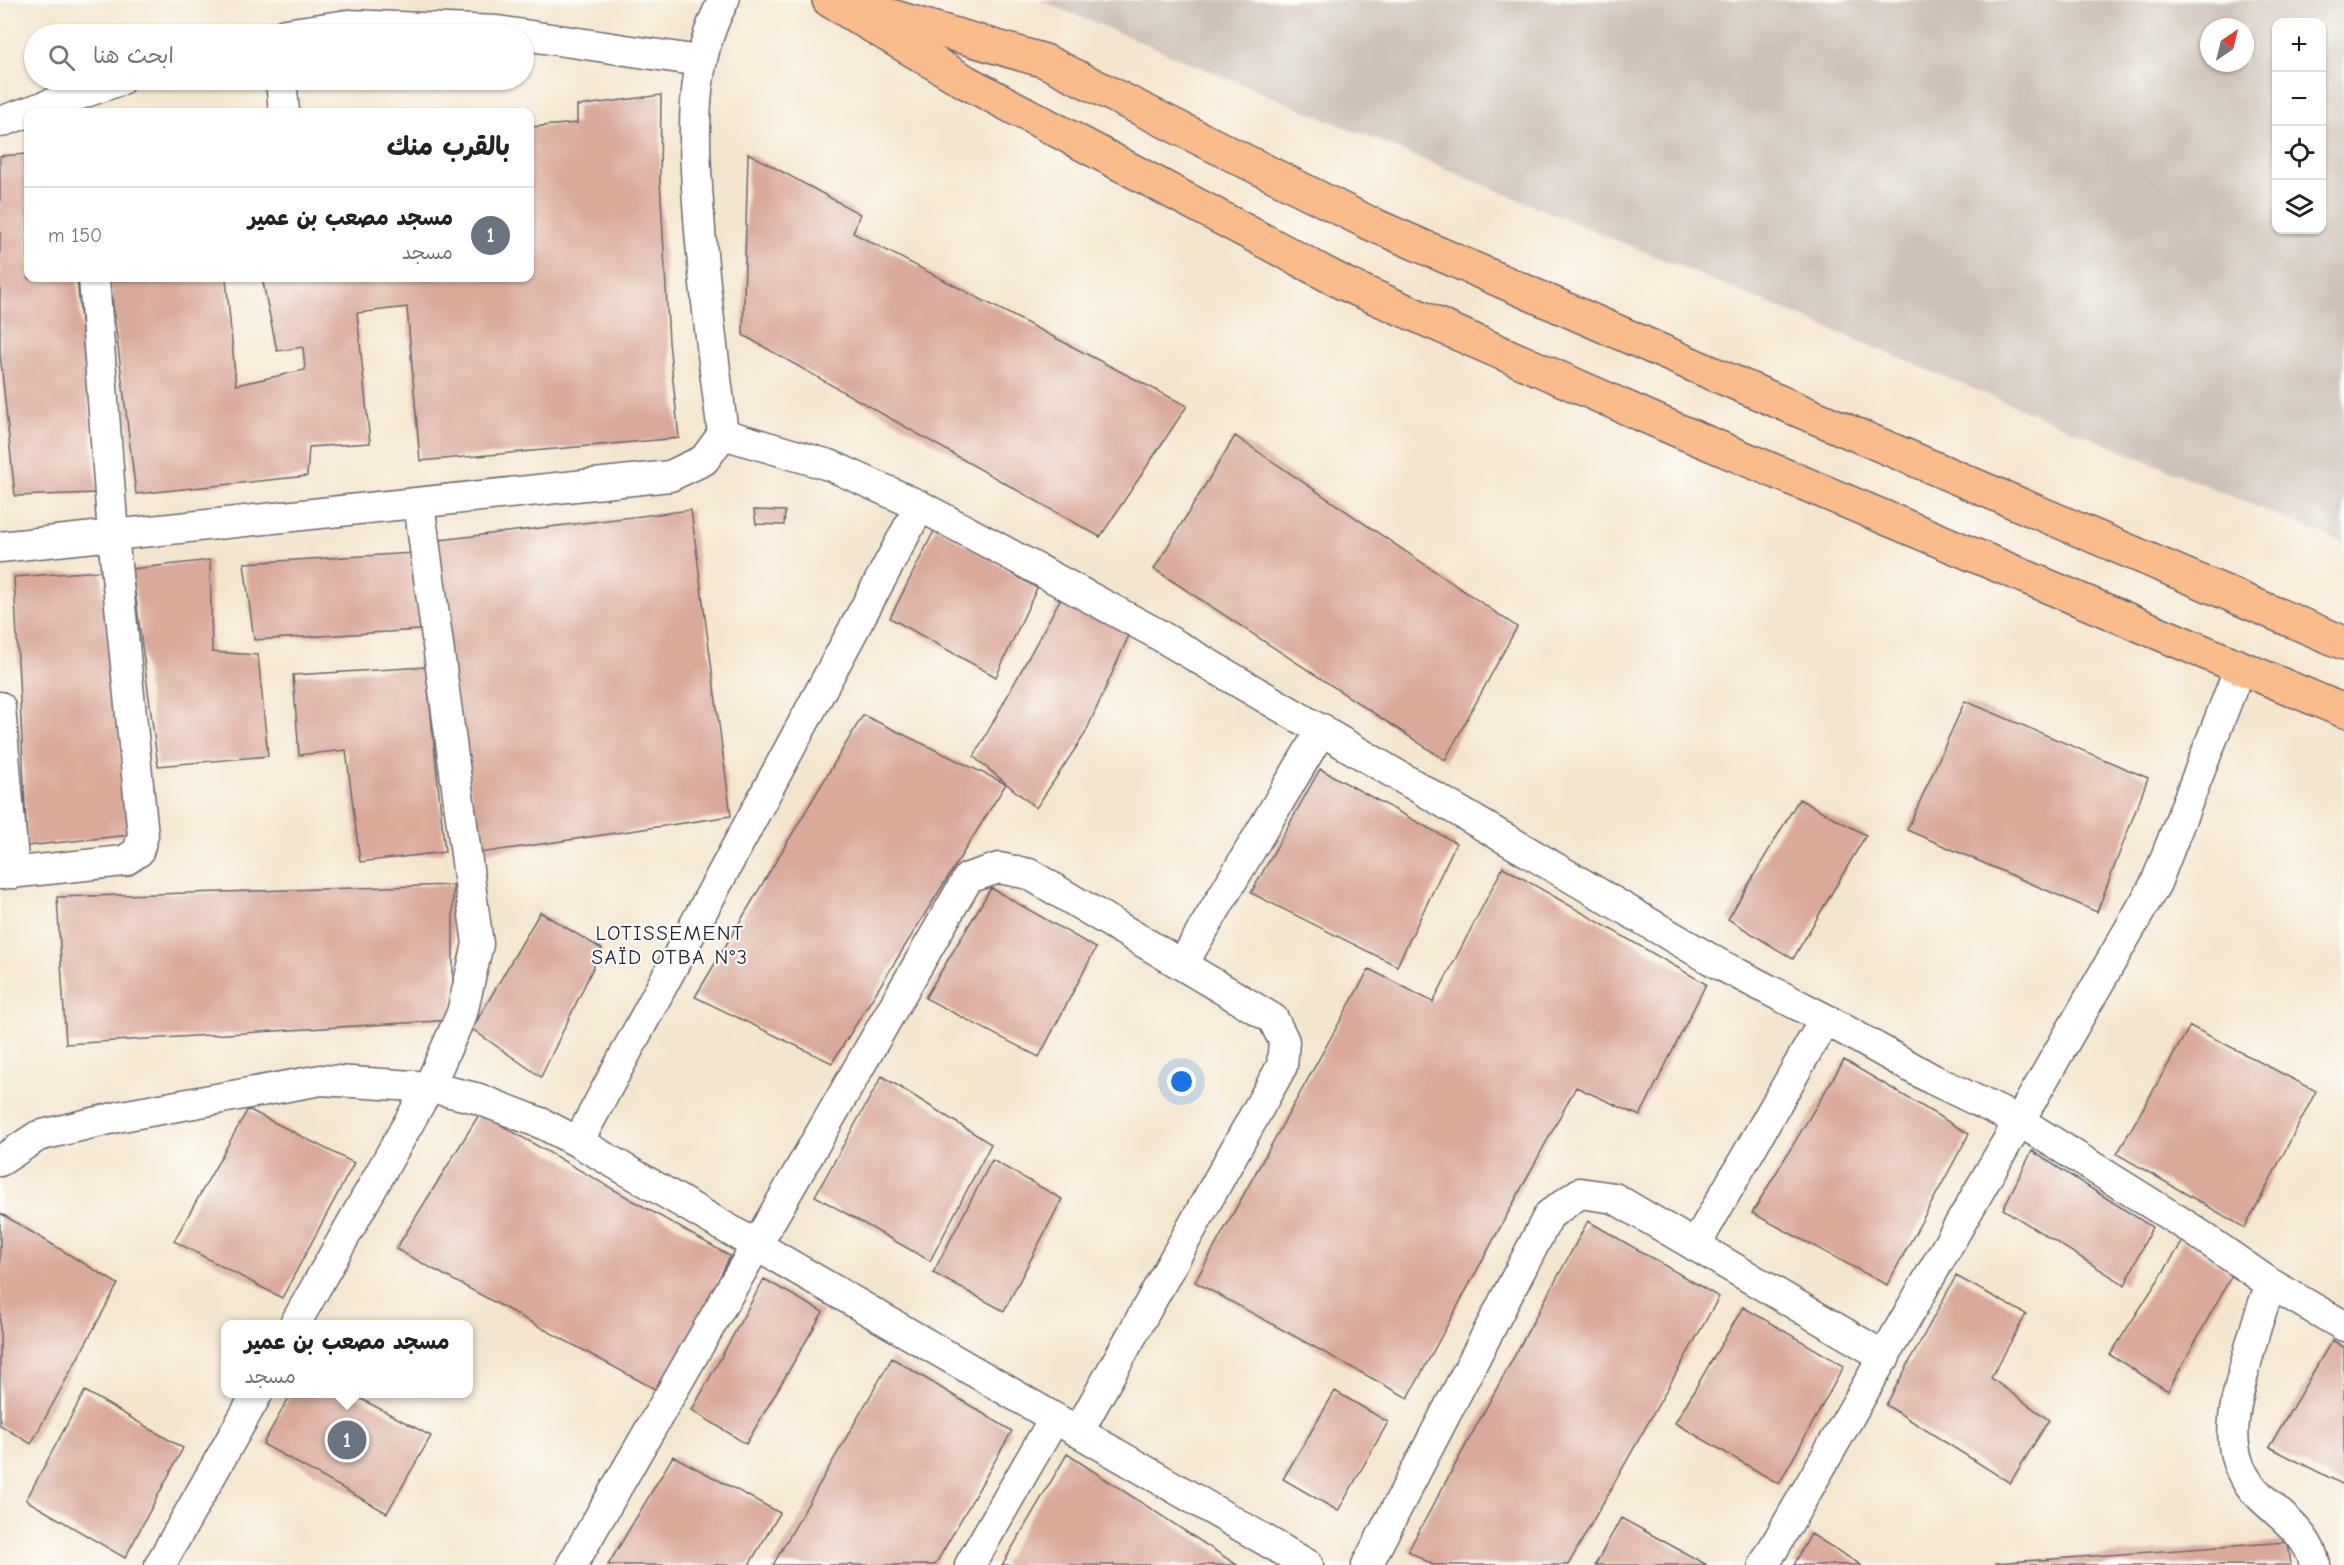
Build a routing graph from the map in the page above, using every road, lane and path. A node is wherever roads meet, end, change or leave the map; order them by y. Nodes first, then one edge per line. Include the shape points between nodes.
1 (724, 0) edge
2 (829, 0) edge
3 (835, 0) edge
4 (534, 36) edge
5 (700, 61) junction
6 (103, 90) edge
7 (282, 90) edge
8 (81, 103) edge
9 (60, 108) edge
10 (284, 108) edge
11 (24, 116) edge
12 (0, 122) edge
13 (94, 282) edge
14 (723, 434) junction
15 (419, 503) junction
16 (920, 506) junction
17 (113, 535) junction
18 (0, 547) edge
19 (2344, 643) edge
20 (2240, 667) junction
21 (0, 707) edge
22 (2344, 711) edge
23 (1322, 729) junction
24 (7, 873) edge
25 (1182, 965) junction
26 (1825, 1019) junction
27 (429, 1087) junction
28 (2021, 1122) junction
29 (578, 1142) junction
30 (0, 1161) edge
31 (757, 1246) junction
32 (1695, 1246) junction
33 (2271, 1284) junction
34 (297, 1320) edge
35 (2344, 1326) edge
36 (1885, 1357) junction
37 (254, 1398) edge
38 (1066, 1426) junction
39 (160, 1565) edge
40 (572, 1565) edge
41 (970, 1565) edge
42 (1308, 1565) edge
43 (1367, 1565) edge
44 (1764, 1565) edge
45 (2315, 1565) edge

1 - 5 street
2 - 20 highway via 966,82 1345,284 1677,430
3 - 19 highway via 1045,61 1367,222
4 - 5 street
5 - 14 street via 694,138 702,266
6 - 8 street
7 - 10 street
8 - 9 street
11 - 12 street
13 - 17 street
14 - 15 street via 704,460 670,476
14 - 16 street via 832,466
15 - 17 street
15 - 27 street via 478,944 462,1013
16 - 23 street via 1152,631
16 - 29 street
17 - 18 street
17 - 24 street via 143,834 138,852 124,861
20 - 22 highway
20 - 28 street via 2156,883
21 - 24 street
23 - 25 street
23 - 26 street via 1717,963
25 - 31 street via 1029,874 999,868 968,878
25 - 38 street via 1273,1019 1284,1041 1282,1066
26 - 28 street via 1932,1079
26 - 32 street
27 - 29 street via 476,1098
27 - 30 street via 321,1080 122,1116 38,1136
27 - 34 street
28 - 33 street
28 - 36 street
29 - 31 street
31 - 38 street
31 - 40 street
32 - 36 street
32 - 43 street via 1614,1198 1580,1193 1549,1215
33 - 35 street
33 - 45 street via 2233,1412 2234,1451 2243,1478 2300,1534
36 - 44 street
37 - 39 street
38 - 41 street
38 - 42 street

